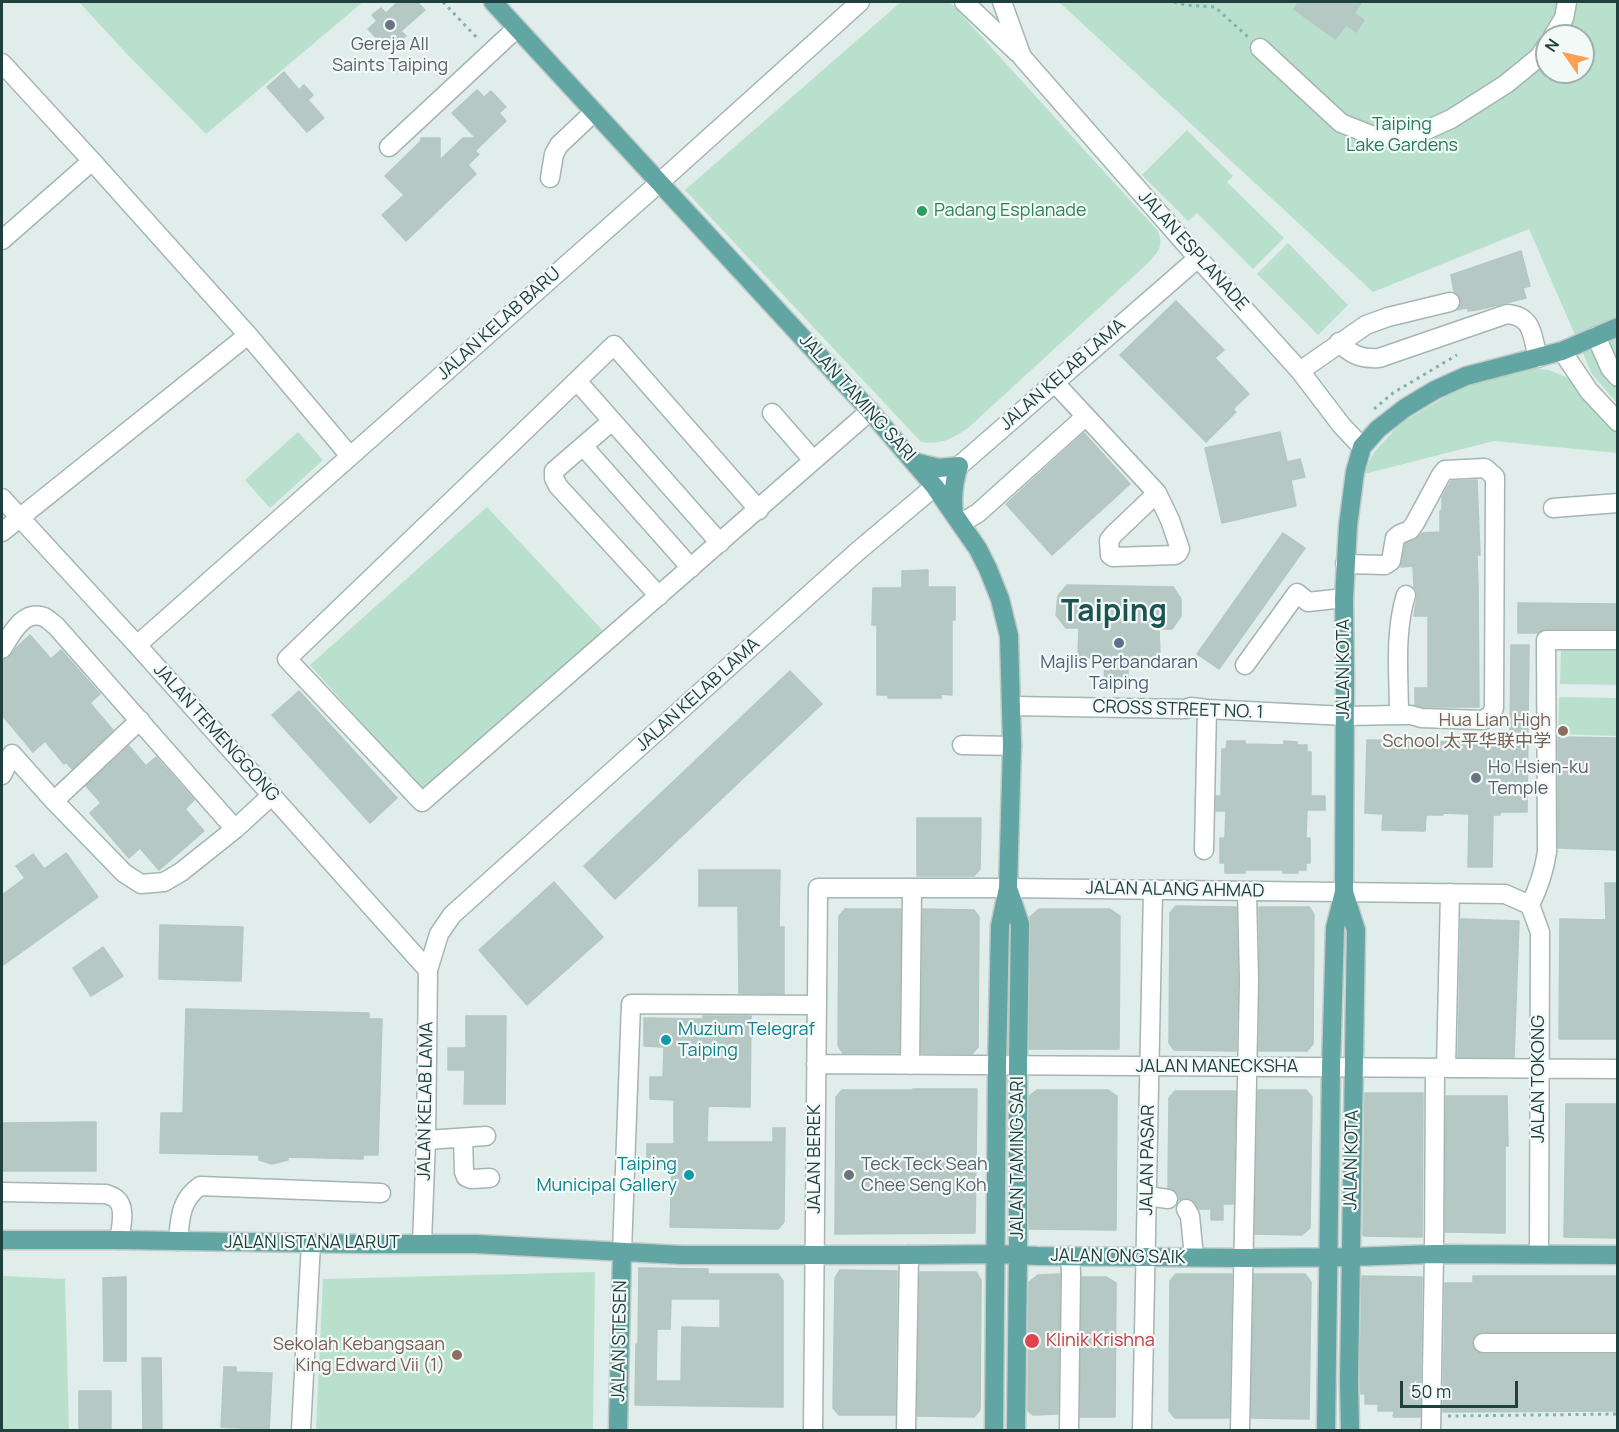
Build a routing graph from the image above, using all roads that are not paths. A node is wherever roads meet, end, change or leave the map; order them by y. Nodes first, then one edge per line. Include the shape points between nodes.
1 (493, 2) edge
2 (860, 2) edge
3 (964, 2) edge
4 (1002, 2) edge
5 (1567, 2) edge
6 (1560, 24) edge
7 (517, 28) junction
8 (1260, 48) road end
9 (1022, 57) junction
10 (1535, 60) edge
11 (2, 63) edge
12 (594, 112) junction
13 (389, 147) dead end
14 (92, 161) junction
15 (550, 178) dead end
16 (659, 183) junction
17 (2, 240) edge
18 (1198, 258) junction
19 (1450, 302) dead end
20 (1617, 327) edge
21 (248, 335) junction
22 (1596, 336) junction
23 (1339, 342) junction
24 (1562, 351) junction
25 (1538, 358) junction
26 (1300, 370) junction
27 (1617, 376) edge
28 (577, 381) junction
29 (1054, 382) junction
30 (870, 411) junction
31 (772, 413) dead end
32 (1085, 417) junction
33 (612, 422) junction
34 (1617, 422) edge
35 (583, 446) junction
36 (1362, 447) junction
37 (350, 456) junction
38 (813, 460) junction
39 (915, 462) junction
40 (959, 466) junction
41 (935, 487) junction
42 (1157, 494) dead end
43 (2, 498) edge
44 (1617, 503) edge
45 (1553, 508) dead end
46 (759, 510) junction
47 (19, 518) junction
48 (958, 519) junction
49 (2, 532) edge
50 (720, 543) junction
51 (1345, 564) junction
52 (691, 568) junction
53 (659, 596) junction
54 (1406, 596) dead end
55 (1344, 598) junction
56 (1617, 640) edge
57 (136, 645) junction
58 (2, 649) edge
59 (1245, 664) dead end
60 (1012, 705) junction
61 (1207, 709) junction
62 (1399, 715) junction
63 (1345, 716) junction
64 (140, 720) junction
65 (962, 745) dead end
66 (1012, 746) junction
67 (7, 748) edge
68 (2, 775) edge
69 (271, 796) junction
70 (54, 801) junction
71 (235, 829) junction
72 (1204, 850) dead end
73 (818, 888) joint
74 (912, 888) junction
75 (1008, 888) junction
76 (1154, 890) junction
77 (1247, 891) junction
78 (1344, 892) junction
79 (1450, 894) junction
80 (1530, 905) junction
81 (428, 970) junction
82 (816, 1005) junction
83 (816, 1064) junction
84 (910, 1065) junction
85 (997, 1065) junction
86 (1017, 1065) junction
87 (1150, 1066) junction
88 (1247, 1067) junction
89 (1331, 1067) junction
90 (1354, 1067) junction
91 (1441, 1068) junction
92 (1539, 1069) junction
93 (1617, 1069) edge
94 (486, 1136) dead end
95 (463, 1138) junction
96 (426, 1140) junction
97 (490, 1178) dead end
98 (2, 1192) edge
99 (381, 1193) dead end
100 (1148, 1196) junction
101 (1168, 1199) dead end
102 (1186, 1209) dead end
103 (2, 1240) edge
104 (119, 1240) junction
105 (178, 1241) junction
106 (311, 1243) junction
107 (422, 1243) junction
108 (622, 1252) junction
109 (996, 1254) junction
110 (1434, 1254) junction
111 (1539, 1254) junction
112 (815, 1255) junction
113 (1018, 1255) junction
114 (909, 1256) junction
115 (1070, 1256) junction
116 (1617, 1256) edge
117 (1147, 1257) junction
118 (1194, 1257) junction
119 (1328, 1257) junction
120 (1351, 1257) junction
121 (1244, 1258) junction
122 (1483, 1343) dead end
123 (1617, 1343) edge
124 (1431, 1423) edge
125 (301, 1431) edge
126 (618, 1431) edge
127 (813, 1431) edge
128 (906, 1431) edge
129 (994, 1431) edge
130 (1016, 1431) edge
131 (1069, 1431) edge
132 (1142, 1431) edge
133 (1240, 1431) edge
134 (1326, 1431) edge
135 (1350, 1431) edge

1 - 7 main road, JALAN TAMING SARI
2 - 16 street, JALAN KELAB BARU
3 - 9 street, JALAN ESPLANADE
4 - 9 street, JALAN ESPLANADE
5 - 6 street
7 - 12 main road, JALAN TAMING SARI
7 - 13 street
8 - 10 street via 1341,123 1376,137 1409,138 1451,119
9 - 18 street, JALAN ESPLANADE
11 - 14 street
12 - 15 street via 559,145
12 - 16 main road, JALAN TAMING SARI
14 - 17 street
14 - 21 street
16 - 30 main road, JALAN TAMING SARI
16 - 37 street, JALAN KELAB BARU
18 - 26 street, JALAN ESPLANADE
18 - 29 street, JALAN KELAB LAMA
19 - 23 street via 1366,324
20 - 22 main road
21 - 37 street
21 - 47 street
22 - 24 main road
22 - 27 street
23 - 25 street via 1356,357 1379,358 1507,314 1529,324
23 - 26 street
24 - 25 main road
24 - 34 street via 1589,391
25 - 36 main road via 1466,376 1435,390 1378,429
26 - 36 street, JALAN ESPLANADE
28 - 33 street
28 - 46 street via 614,345
28 - 53 street via 287,659 422,802
29 - 32 street
29 - 40 street, JALAN KELAB LAMA
30 - 38 street
30 - 39 main road, JALAN TAMING SARI
31 - 38 street
32 - 42 street
32 - 48 street via 978,513
33 - 35 street
33 - 50 street
35 - 52 street
35 - 53 street via 554,471 558,486
36 - 51 main road, JALAN KOTA via 1355,472
37 - 57 street, JALAN KELAB BARU
38 - 46 street
39 - 40 main road via 939,468
39 - 41 main road, JALAN TAMING SARI
40 - 41 street, JALAN KELAB LAMA
40 - 48 main road via 952,498
41 - 48 main road, JALAN TAMING SARI
41 - 81 street, JALAN KELAB LAMA via 862,557 452,915 439,934
43 - 47 street, JALAN TEMENGGONG
44 - 45 street
46 - 50 street
47 - 49 street
47 - 57 street, JALAN TEMENGGONG
48 - 60 main road, JALAN TAMING SARI via 978,549 1000,599 1009,636
50 - 52 street
51 - 55 main road, JALAN KOTA
51 - 62 street, CROSS STREET NO. 1 via 1385,566 1391,561 1395,538 1410,530 1445,470 1485,468 1495,477 1491,716 1483,720
52 - 53 street
54 - 62 street via 1399,629
55 - 59 street via 1308,602 1297,593
55 - 63 main road, JALAN KOTA
56 - 80 street via 1546,640 1547,852 1545,870
57 - 69 street, JALAN TEMENGGONG
58 - 64 street via 22,621 32,615 44,618 56,626
60 - 61 street, CROSS STREET NO. 1
60 - 66 main road, JALAN TAMING SARI
61 - 63 street, CROSS STREET NO. 1
61 - 72 street
62 - 63 street, CROSS STREET NO. 1
63 - 78 main road, JALAN KOTA
64 - 70 street
64 - 71 street
65 - 66 street
66 - 75 main road, JALAN TAMING SARI
67 - 68 street
67 - 70 street
69 - 71 street
69 - 81 street, JALAN TEMENGGONG
70 - 71 street via 124,873 141,884 164,882
73 - 74 street, JALAN ALANG AHMAD
73 - 82 street, JALAN BEREK
74 - 75 street, JALAN ALANG AHMAD
74 - 84 street
75 - 76 street, JALAN ALANG AHMAD
75 - 85 main road, JALAN TAMING SARI via 1000,926
75 - 86 main road, JALAN TAMING SARI via 1020,924
76 - 77 street, JALAN ALANG AHMAD
76 - 87 street, JALAN PASAR
77 - 78 street, JALAN ALANG AHMAD
77 - 88 street
78 - 79 street, JALAN ALANG AHMAD
78 - 89 main road, JALAN KOTA via 1335,928
78 - 90 main road, JALAN KOTA via 1356,930
79 - 80 street, JALAN ALANG AHMAD via 1504,894
79 - 91 street
80 - 92 street, JALAN TOKONG via 1540,932
81 - 96 street, JALAN KELAB LAMA
82 - 83 street, JALAN BEREK
82 - 108 street via 631,1004
83 - 84 street, JALAN MANECKSHA
83 - 112 street, JALAN BEREK
84 - 85 street, JALAN MANECKSHA
85 - 86 street, JALAN MANECKSHA
85 - 109 main road, JALAN TAMING SARI
86 - 87 street, JALAN MANECKSHA
86 - 113 main road, JALAN TAMING SARI
87 - 88 street, JALAN MANECKSHA
87 - 100 street, JALAN PASAR
88 - 89 street, JALAN MANECKSHA
88 - 121 street
89 - 90 street, JALAN MANECKSHA
89 - 119 main road, JALAN KOTA
90 - 91 street, JALAN MANECKSHA
90 - 120 main road, JALAN KOTA
91 - 92 street, JALAN MANECKSHA
91 - 110 street
92 - 93 street, JALAN MANECKSHA
92 - 111 street, JALAN TOKONG
94 - 95 street
95 - 96 street
95 - 97 street via 466,1177
96 - 107 street, JALAN KELAB LAMA
98 - 104 street via 106,1194 116,1198 123,1221
99 - 105 street via 200,1186 184,1201
100 - 101 street
100 - 117 street, JALAN PASAR
102 - 118 street
103 - 104 main road, JALAN ISTANA LARUT
104 - 105 main road, JALAN ISTANA LARUT
105 - 106 main road, JALAN ISTANA LARUT
106 - 107 main road, JALAN ISTANA LARUT
106 - 125 street
107 - 108 main road, JALAN ISTANA LARUT
108 - 112 main road, JALAN ONG SAIK
108 - 126 main road, JALAN STESEN
109 - 113 main road, JALAN ONG SAIK
109 - 114 main road, JALAN ONG SAIK
109 - 129 main road, JALAN TAMING SARI
110 - 111 main road, JALAN ONG SAIK
110 - 120 main road, JALAN ONG SAIK
110 - 124 street
111 - 116 main road, JALAN ONG SAIK
112 - 114 main road, JALAN ONG SAIK
112 - 127 street, JALAN BEREK
113 - 115 main road, JALAN ONG SAIK
113 - 130 main road, JALAN TAMING SARI
114 - 128 street
115 - 117 main road, JALAN ONG SAIK
115 - 131 street
117 - 118 main road, JALAN ONG SAIK
117 - 132 street, JALAN PASAR
118 - 121 main road, JALAN ONG SAIK
119 - 120 main road, JALAN ONG SAIK
119 - 121 main road, JALAN ONG SAIK
119 - 134 main road, JALAN KOTA
120 - 135 main road, JALAN KOTA
121 - 133 street
122 - 123 street

